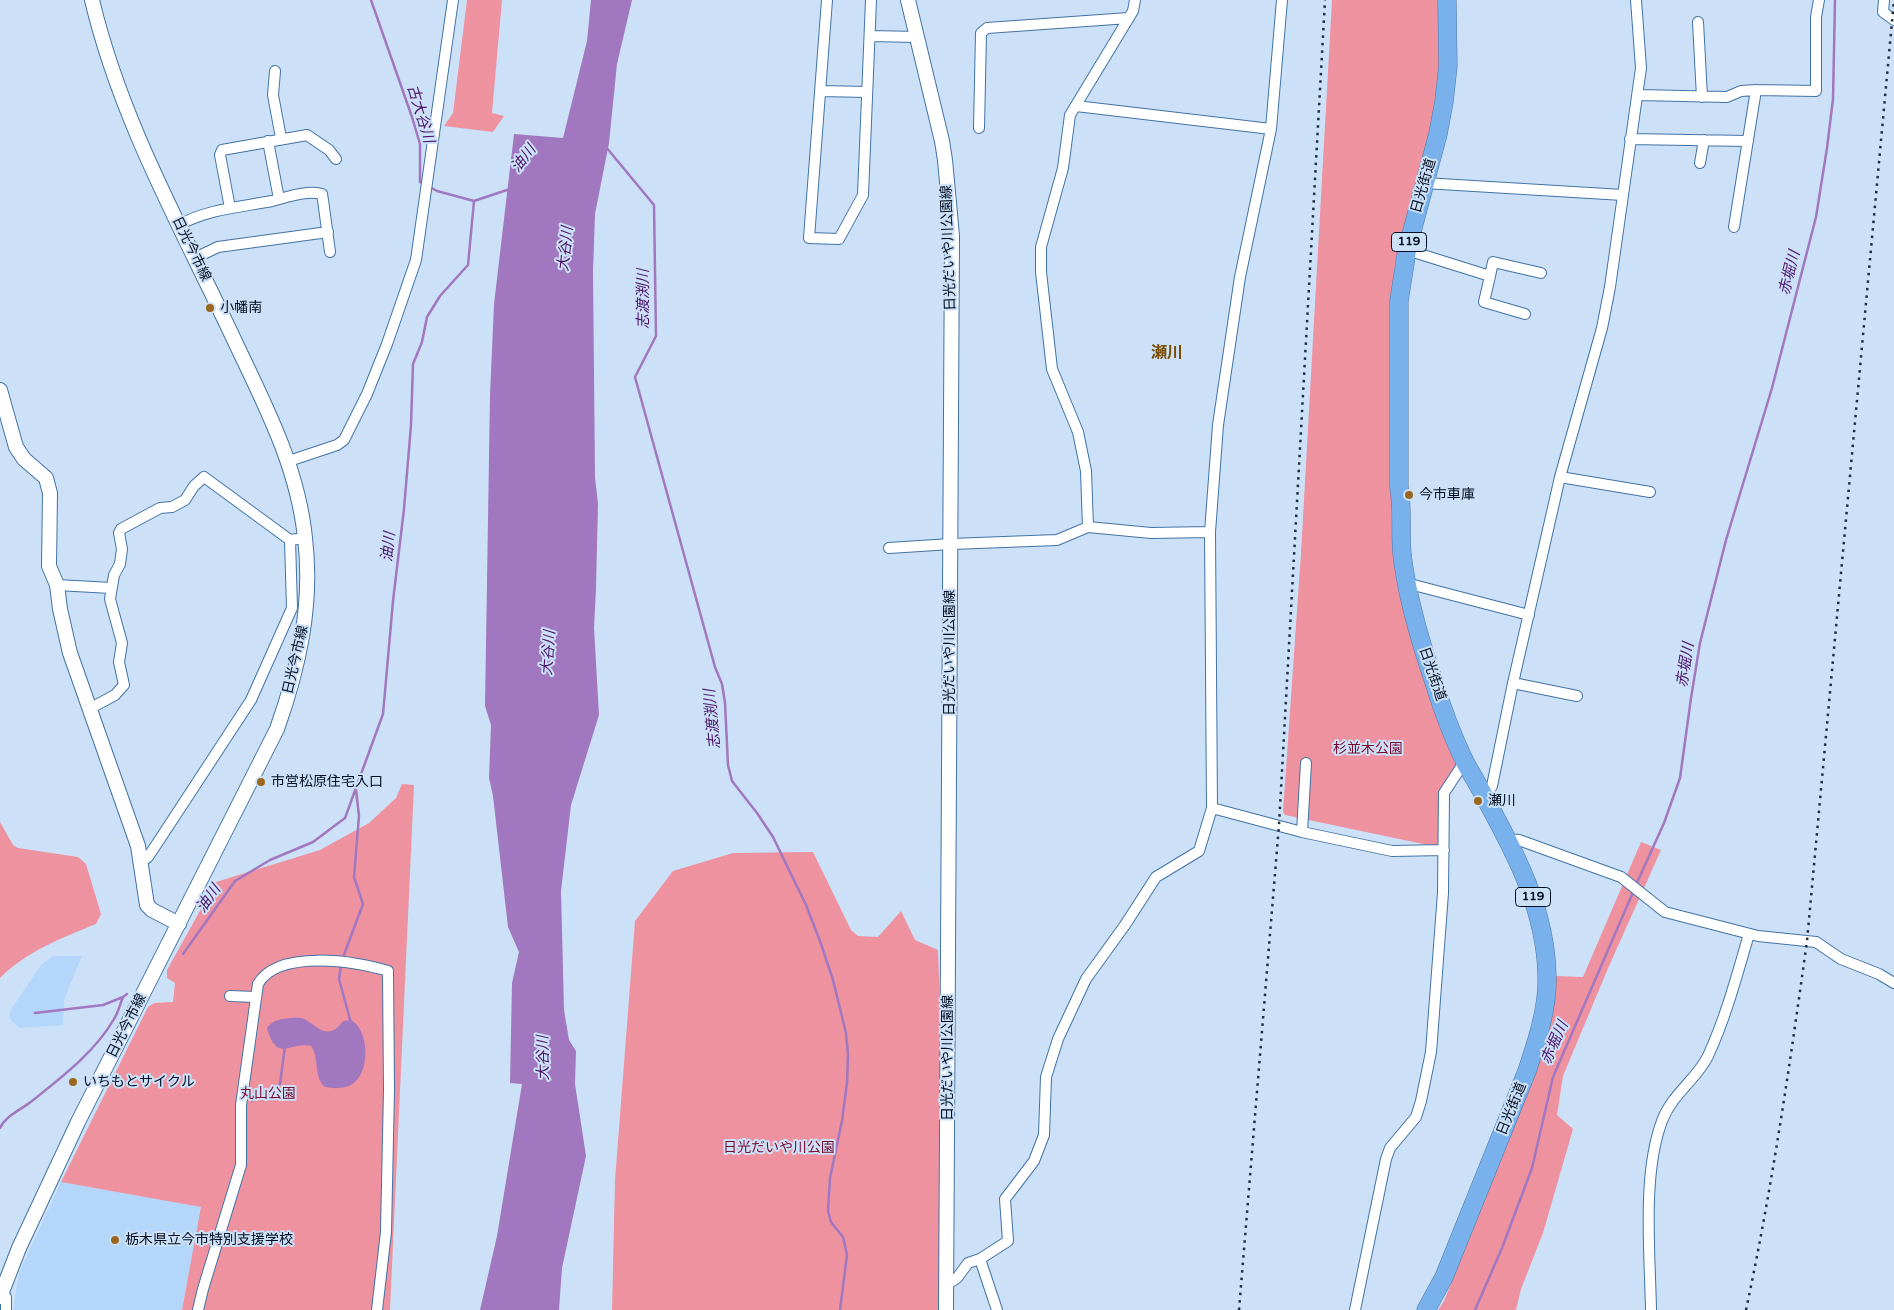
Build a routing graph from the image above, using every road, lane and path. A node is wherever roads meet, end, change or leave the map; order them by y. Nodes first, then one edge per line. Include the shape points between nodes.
1 (92, 0) edge
2 (453, 0) edge
3 (828, 0) edge
4 (871, 0) edge
5 (908, 0) edge
6 (1134, 0) edge
7 (1282, 0) edge
8 (1447, 0) edge
9 (1636, 0) edge
10 (1819, 0) edge
11 (1884, 0) edge
12 (1129, 18) junction
13 (1894, 20) edge
14 (1698, 22) dead end
15 (870, 36) junction
16 (918, 37) junction
17 (275, 70) dead end
18 (820, 90) junction
19 (1756, 90) junction
20 (867, 92) junction
21 (1639, 95) junction
22 (1702, 97) junction
23 (1076, 106) junction
24 (979, 128) dead end
25 (1271, 129) junction
26 (281, 138) junction
27 (1630, 139) junction
28 (1704, 140) junction
29 (268, 141) junction
30 (1748, 141) junction
31 (336, 159) dead end
32 (1700, 163) dead end
33 (1424, 183) junction
34 (1623, 195) junction
35 (279, 199) junction
36 (230, 208) junction
37 (179, 225) junction
38 (1734, 227) dead end
39 (328, 232) junction
40 (1407, 250) junction
41 (330, 252) dead end
42 (195, 258) junction
43 (1541, 273) dead end
44 (1490, 276) junction
45 (1525, 314) dead end
46 (0, 390) edge
47 (289, 461) junction
48 (1560, 478) junction
49 (1650, 492) dead end
50 (1088, 527) junction
51 (1210, 532) junction
52 (305, 538) junction
53 (290, 540) junction
54 (951, 544) junction
55 (889, 548) dead end
56 (1406, 583) junction
57 (57, 585) junction
58 (111, 588) junction
59 (1529, 616) junction
60 (1513, 683) junction
61 (1577, 696) dead end
62 (89, 709) junction
63 (1465, 760) junction
64 (1306, 763) dead end
65 (1485, 797) junction
66 (1212, 808) junction
67 (1302, 832) junction
68 (1506, 839) junction
69 (1444, 850) junction
70 (141, 862) junction
71 (179, 924) junction
72 (1748, 934) junction
73 (1894, 983) edge
74 (230, 996) dead end
75 (255, 998) junction
76 (980, 1259) junction
77 (946, 1285) junction
78 (1, 1295) edge
79 (6, 1310) edge
80 (198, 1310) edge
81 (377, 1310) edge
82 (946, 1310) edge
83 (997, 1310) edge
84 (1355, 1310) edge
85 (1426, 1310) edge
86 (1650, 1310) edge

1 - 37 main road, 日光今市線 via 116,84
2 - 47 street via 416,260 387,344 344,440 337,446
3 - 18 street
4 - 15 street
5 - 16 main road, 日光だいや川公園線
6 - 12 street
7 - 25 street
8 - 33 highway, 日光街道 / 119 via 1446,83 1438,134
9 - 21 street via 1641,68
10 - 19 street via 1816,91
11 - 13 street via 1883,12
12 - 23 street
12 - 24 street via 987,28 981,33
14 - 22 street
15 - 16 street
15 - 20 street
16 - 54 main road, 日光だいや川公園線 via 942,141 950,208
17 - 26 street via 273,94
18 - 20 street
18 - 20 street via 809,238 839,239 863,195
19 - 22 street via 1727,97
19 - 30 street
21 - 22 street
21 - 27 street
23 - 25 street
23 - 50 street via 1070,115 1063,168 1041,247 1041,272 1052,368 1078,432 1086,471
25 - 51 street via 1240,277 1219,416
26 - 29 street
26 - 31 street via 307,134
27 - 28 street
27 - 34 street
28 - 30 street
28 - 32 street
29 - 35 street
29 - 36 street via 222,150 220,155
30 - 38 street
33 - 34 street
33 - 40 highway, 日光街道 / 119
34 - 48 street via 1602,328
35 - 36 street
35 - 39 street via 322,194
36 - 37 street via 209,212
37 - 42 main road, 日光今市線
39 - 41 street
39 - 42 street via 218,247
40 - 44 street
40 - 56 highway, 日光街道 / 119 via 1398,322 1399,487
42 - 47 main road, 日光今市線
43 - 44 street via 1493,262
44 - 45 street via 1484,302
46 - 57 main road via 16,447 24,460 46,478 50,492 49,566
47 - 52 main road, 日光今市線
48 - 49 street
48 - 59 street
50 - 51 street via 1151,533
50 - 54 street via 1057,540
51 - 66 street
52 - 53 street
52 - 71 main road, 日光今市線 via 305,619 288,696 273,737
53 - 58 street via 204,477 185,500 172,507 160,508 121,529 120,564
53 - 70 street via 292,608 251,700 148,857
54 - 55 street
54 - 77 main road, 日光だいや川公園線
56 - 59 street
56 - 63 highway, 日光街道 / 119 via 1432,676
57 - 58 street
57 - 62 main road via 70,653
58 - 62 street via 110,599 122,643 119,662 124,685 115,695
59 - 60 street
60 - 61 street
60 - 65 street via 1492,786
62 - 70 main road
63 - 65 highway, 日光街道 / 119
63 - 69 street via 1444,793
64 - 67 street
65 - 68 highway, 日光街道 / 119
66 - 67 street
66 - 76 street via 1199,851 1156,877 1086,979 1058,1039 1046,1077 1044,1135 1034,1161 1005,1200 1008,1241
67 - 69 street via 1392,851
68 - 72 street via 1519,840 1621,877 1665,912
68 - 85 highway, 日光街道 / 119 via 1524,873 1538,912 1547,976 1544,1004 1527,1071 1444,1277
69 - 84 street via 1431,1052 1416,1117 1390,1148 1386,1159
70 - 71 main road via 147,905
71 - 78 main road, 日光今市線 via 78,1122 19,1248
72 - 73 street via 1816,942 1841,959
72 - 86 street via 1732,993 1707,1058 1668,1109 1657,1139 1650,1181
74 - 75 street
75 - 80 street via 240,1105 241,1165
75 - 81 street via 261,978 295,962 341,961 388,971 386,1232
76 - 77 street via 968,1263 957,1278
76 - 83 street
77 - 82 main road, 日光だいや川公園線
78 - 79 street via 6,1297

